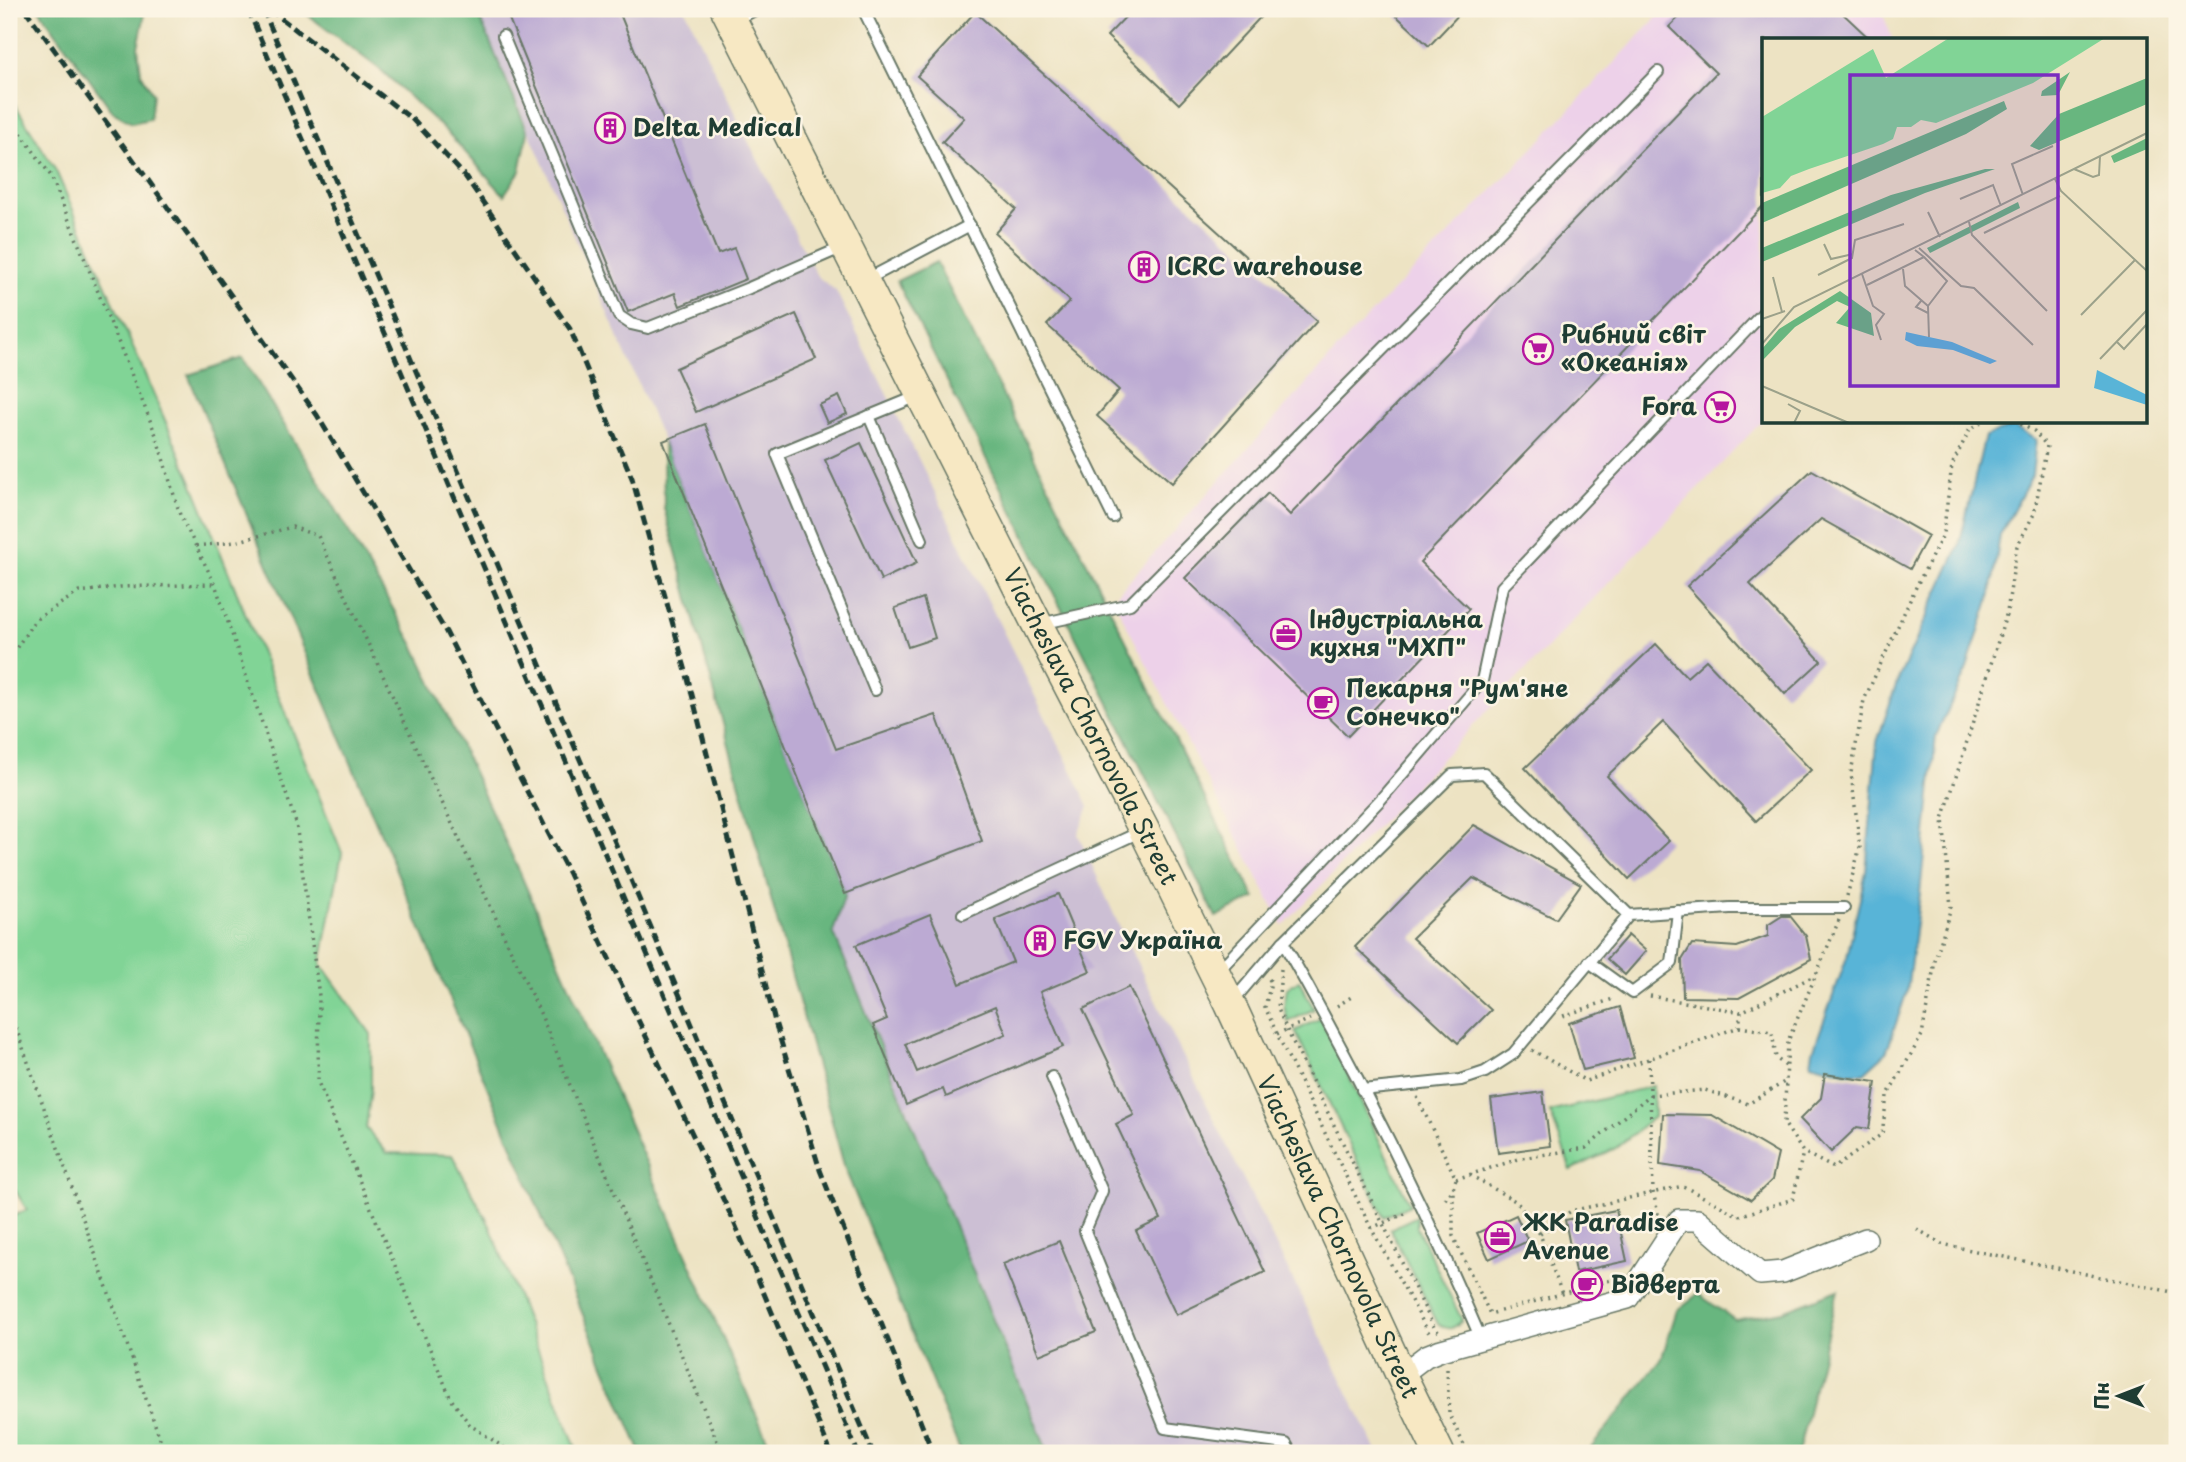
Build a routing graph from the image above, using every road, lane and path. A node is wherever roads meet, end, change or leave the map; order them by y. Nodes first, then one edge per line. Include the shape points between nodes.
1 (863, 9) edge
2 (738, 13) edge
3 (503, 36) dead end
4 (1658, 72) dead end
5 (9, 116) edge
6 (970, 225) junction
7 (846, 246) junction
8 (863, 281) junction
9 (1762, 314) edge
10 (921, 395) junction
11 (869, 416) junction
12 (1979, 424) edge
13 (2020, 424) edge
14 (1113, 517) dead end
15 (922, 540) dead end
16 (196, 546) junction
17 (215, 584) junction
18 (1037, 624) junction
19 (9, 659) edge
20 (875, 690) dead end
21 (1144, 830) junction
22 (1844, 908) junction
23 (1678, 911) junction
24 (963, 915) dead end
25 (1629, 915) junction
26 (1283, 942) junction
27 (1589, 962) junction
28 (1262, 967) junction
29 (1215, 975) junction
30 (1815, 975) junction
31 (1353, 996) dead end
32 (1230, 1004) junction
33 (1337, 1006) dead end
34 (9, 1008) edge
35 (1320, 1015) dead end
36 (1739, 1027) junction
37 (1286, 1028) junction
38 (1277, 1034) junction
39 (1521, 1044) junction
40 (1650, 1059) junction
41 (1787, 1067) junction
42 (1052, 1077) dead end
43 (1786, 1081) junction
44 (1411, 1085) junction
45 (1362, 1090) junction
46 (1650, 1095) junction
47 (1803, 1152) junction
48 (1470, 1175) junction
49 (1456, 1179) junction
50 (1453, 1189) junction
51 (1653, 1192) junction
52 (1444, 1199) dead end
53 (1408, 1213) dead end
54 (1665, 1213) dead end
55 (1652, 1223) dead end
56 (1382, 1224) junction
57 (1658, 1226) dead end
58 (1371, 1228) junction
59 (1917, 1228) dead end
60 (1540, 1234) junction
61 (1866, 1238) dead end
62 (1625, 1276) dead end
63 (2177, 1293) edge
64 (1562, 1294) junction
65 (1447, 1334) dead end
66 (1481, 1339) junction
67 (1436, 1353) junction
68 (1401, 1375) junction
69 (1262, 1441) junction
70 (1434, 1450) edge
71 (165, 1453) edge
72 (512, 1453) edge
73 (722, 1453) edge
74 (1261, 1453) edge
75 (1291, 1453) edge
76 (1468, 1453) edge

1 - 6 lane
2 - 7 main road, Viacheslava Chornovola Street
3 - 7 lane via 619,316 631,324 648,328
4 - 18 lane via 1130,604
5 - 16 path via 51,176 156,435 180,515
6 - 8 lane
6 - 14 lane
7 - 8 main road, Viacheslava Chornovola Street
8 - 10 main road, Viacheslava Chornovola Street
9 - 29 lane via 1502,587 1482,681 1381,799
10 - 11 lane
10 - 18 main road, Viacheslava Chornovola Street
11 - 15 lane
11 - 20 lane via 777,454
12 - 22 path via 1970,429 1952,465 1943,535 1864,699 1851,773 1860,847
13 - 47 path via 2048,446 2034,514 2017,546 2007,612 1943,819 1951,907 1935,961 1922,1035 1887,1096 1882,1134 1834,1168
16 - 17 path
16 - 73 path via 235,542 292,527 318,536 541,1015
17 - 19 path via 79,592 35,620
17 - 72 path via 296,823 319,996 318,1082 451,1399 470,1425
18 - 21 main road, Viacheslava Chornovola Street
21 - 24 lane
21 - 29 main road, Viacheslava Chornovola Street
22 - 23 lane
22 - 30 path
23 - 25 lane
23 - 27 lane via 1672,963 1632,993
25 - 26 lane via 1484,773 1452,775
25 - 27 lane
26 - 28 lane
26 - 37 path via 1278,1009
26 - 45 lane
27 - 39 lane
28 - 32 lane
28 - 38 path via 1270,982 1265,1007
29 - 32 main road, Viacheslava Chornovola Street
30 - 36 path via 1741,1012
30 - 41 path via 1788,1041
31 - 33 path
32 - 68 main road, Viacheslava Chornovola Street
34 - 71 path
35 - 37 path
36 - 40 path
36 - 41 path via 1772,1032 1776,1058
37 - 38 path
37 - 56 path
38 - 58 path
39 - 40 path via 1586,1081
39 - 44 lane via 1485,1072 1461,1080
40 - 46 path
41 - 43 path
42 - 69 lane via 1102,1191 1085,1231 1165,1427
43 - 46 path via 1748,1104 1704,1090
43 - 47 path via 1784,1122
44 - 45 lane
44 - 49 path
45 - 66 lane
46 - 48 path via 1586,1148 1522,1158
46 - 51 path
47 - 51 path via 1793,1199 1739,1216 1683,1186
48 - 49 path
48 - 60 path via 1517,1202
49 - 50 path
50 - 52 path
50 - 64 path via 1453,1236 1490,1314
51 - 55 path via 1658,1213
51 - 60 path via 1571,1211
53 - 56 path
54 - 57 path
56 - 58 path
56 - 65 path via 1436,1329
58 - 67 path
59 - 63 path via 1942,1244
60 - 64 path
61 - 66 street via 1783,1272 1760,1274 1698,1220 1679,1220 1628,1298
62 - 64 path
66 - 67 street
67 - 68 street
67 - 76 path via 1449,1414
68 - 70 main road, Viacheslava Chornovola Street
69 - 74 lane
69 - 75 lane via 1286,1444

